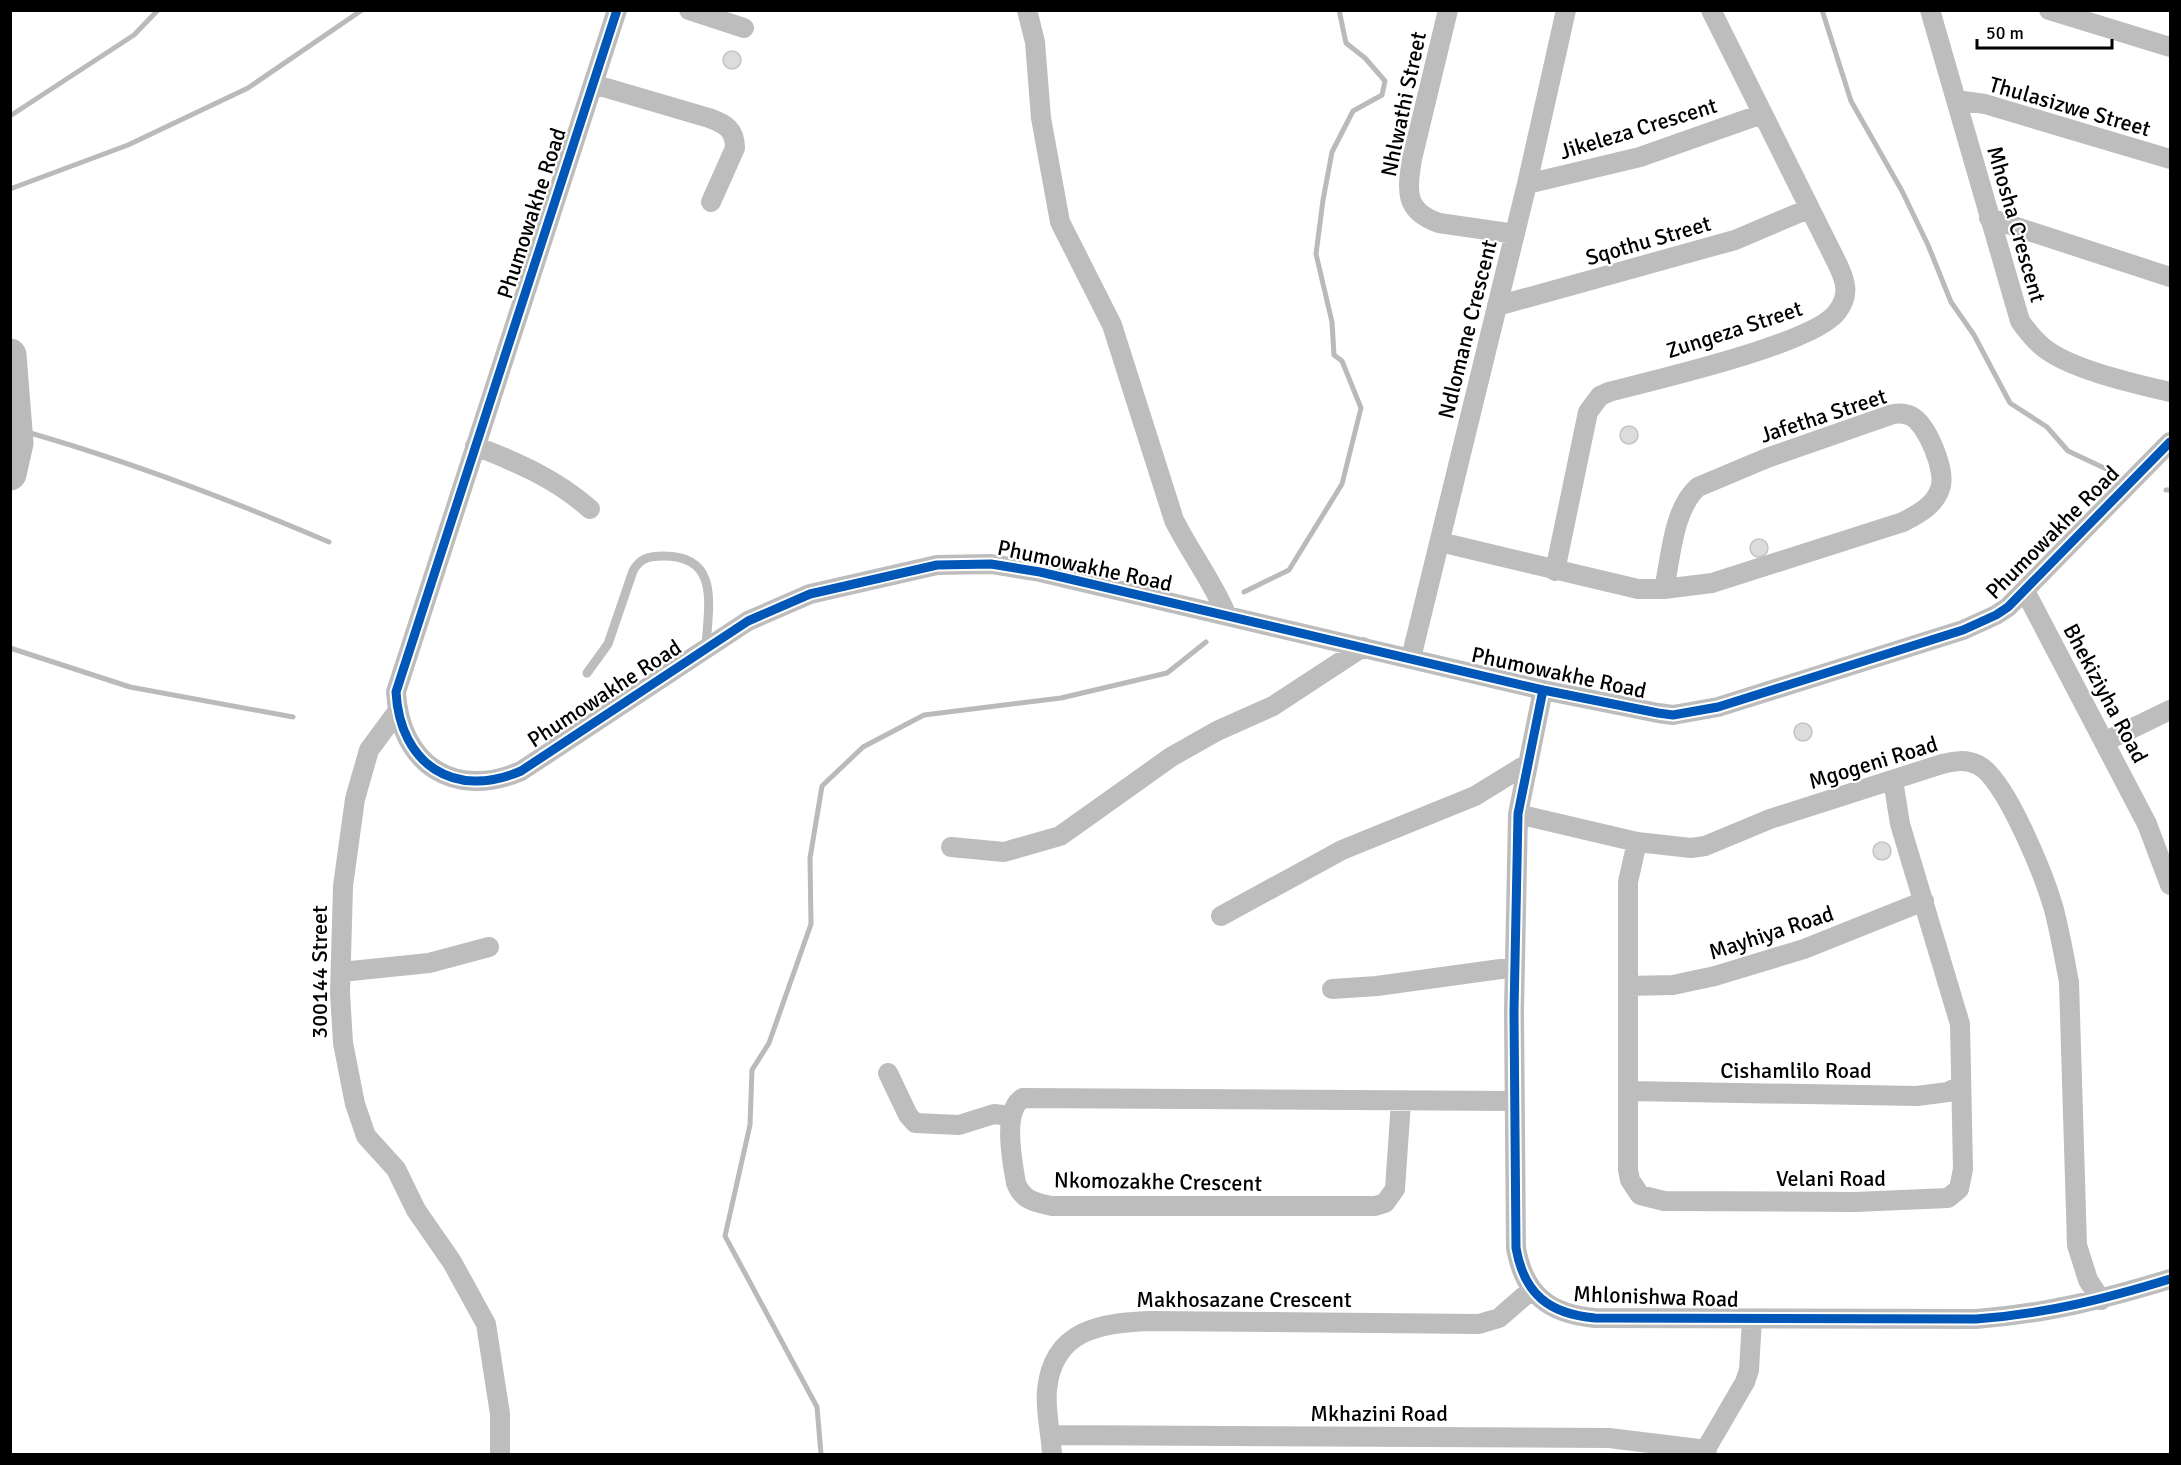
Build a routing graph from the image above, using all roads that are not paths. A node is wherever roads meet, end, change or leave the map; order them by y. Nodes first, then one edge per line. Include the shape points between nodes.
1 (617, 10) edge
2 (689, 10) edge
3 (1027, 10) edge
4 (1448, 10) edge
5 (1566, 10) edge
6 (1711, 10) edge
7 (1930, 10) edge
8 (2049, 10) edge
9 (744, 28) dead end
10 (2170, 47) edge
11 (593, 84) junction
12 (1956, 100) junction
13 (1762, 114) junction
14 (2170, 159) edge
15 (1527, 184) junction
16 (711, 202) dead end
17 (1808, 208) junction
18 (1989, 218) junction
19 (1515, 234) junction
20 (2170, 277) edge
21 (1497, 306) junction
22 (2170, 392) edge
23 (2170, 442) edge
24 (475, 446) junction
25 (590, 509) dead end
26 (1440, 542) junction
27 (1555, 571) junction
28 (1664, 589) junction
29 (2025, 591) junction
30 (1227, 616) junction
31 (1363, 647) junction
32 (705, 649) junction
33 (1411, 658) junction
34 (587, 673) dead end
35 (1543, 690) junction
36 (2170, 710) edge
37 (397, 712) junction
38 (2104, 742) junction
39 (1527, 764) junction
40 (1893, 780) junction
41 (1518, 814) junction
42 (1637, 842) junction
43 (951, 847) dead end
44 (2170, 885) edge
45 (1924, 901) junction
46 (1221, 916) dead end
47 (489, 947) dead end
48 (1515, 967) junction
49 (340, 972) junction
50 (1628, 986) junction
51 (1332, 988) dead end
52 (888, 1073) dead end
53 (1961, 1085) junction
54 (1628, 1091) junction
55 (1514, 1101) junction
56 (1401, 1102) junction
57 (1010, 1116) junction
58 (2170, 1279) edge
59 (1531, 1290) junction
60 (2101, 1300) junction
61 (1752, 1319) junction
62 (1051, 1434) junction
63 (1705, 1452) edge
64 (500, 1455) edge
65 (1052, 1455) edge

1 - 11 street, Phumowakhe Road
2 - 9 street
3 - 30 street via 1060,222 1112,325 1174,520 1213,582
4 - 19 street, Nhlwathi Street via 1412,159 1412,204 1422,215 1439,223
5 - 15 street, Ndlomane Crescent
6 - 13 street, Zungeza Street
7 - 12 street, Mhosha Crescent
8 - 10 street
11 - 16 street via 727,126 735,139 735,148
11 - 24 street, Phumowakhe Road
12 - 14 street, Thulasizwe Street via 1985,104
12 - 18 street, Mhosha Crescent
13 - 15 street, Jikeleza Crescent via 1640,157
13 - 17 street, Zungeza Street
15 - 19 street, Ndlomane Crescent
17 - 21 street, Sqothu Street via 1735,240
17 - 27 street, Zungeza Street via 1846,283 1846,294 1836,314 1797,337 1600,396 1588,412
18 - 20 street
18 - 22 street, Mhosha Crescent via 2013,302 2020,321 2033,338 2064,359
19 - 21 street, Ndlomane Crescent
21 - 26 street, Ndlomane Crescent
23 - 29 street, Phumowakhe Road
24 - 25 street via 543,475 572,492
24 - 37 street, Phumowakhe Road via 401,672
26 - 27 street, Jafetha Street
26 - 33 street, Ndlomane Crescent
27 - 28 street, Jafetha Street via 1638,590
28 - 28 street, Jafetha Street via 1680,515 1698,487 1893,414 1910,415 1922,425 1943,473 1940,491 1919,513 1903,522 1740,574
29 - 35 street, Phumowakhe Road via 1996,615 1963,630 1718,707 1666,714
29 - 38 street, Bhekiziyha Road
30 - 31 street, Phumowakhe Road
30 - 32 street, Phumowakhe Road via 1040,572 961,563 810,594 748,621
31 - 33 street, Phumowakhe Road
31 - 43 street via 1273,706 1172,757 1060,836 1004,852
32 - 34 lane via 708,589 701,569 683,558 655,556 637,563 608,644
32 - 37 street, Phumowakhe Road via 521,771 500,780 460,780 432,768 410,745
33 - 35 street, Phumowakhe Road
35 - 39 street
36 - 38 street
37 - 49 street, 300144 Street via 369,750 359,780 343,886
38 - 44 street, Bhekiziyha Road via 2147,824
39 - 41 street
39 - 46 street via 1475,796 1342,850
40 - 42 street, Mgogeni Road via 1770,819 1705,846 1674,848
40 - 45 street, Velani Road via 1900,824
40 - 60 street, Mgogeni Road via 1955,761 1979,765 2001,788 2045,879 2069,982 2077,1245 2088,1280
41 - 42 street, Mgogeni Road
41 - 48 street
42 - 50 street, Velani Road via 1628,882
45 - 50 street, Mayhiya Road via 1804,949 1715,976 1673,985
45 - 53 street, Velani Road via 1960,1024
47 - 49 street via 429,963
48 - 51 street via 1377,986
48 - 55 street
49 - 64 street, 300144 Street via 343,1042 360,1122 366,1136 396,1169 416,1210 481,1313 496,1382
50 - 54 street, Velani Road
52 - 57 street via 915,1123 959,1125 994,1114
53 - 54 street, Cishamlilo Road via 1948,1092 1917,1096
53 - 54 street, Velani Road via 1963,1169 1959,1189 1937,1201 1648,1199 1634,1189 1628,1170
55 - 56 street
55 - 59 street via 1516,1248 1523,1278
56 - 57 street via 1033,1097 1016,1102
56 - 57 street, Nkomozakhe Crescent via 1395,1189 1385,1203 1375,1206 1039,1204 1019,1192 1016,1183
58 - 60 street, Mhlonishwa Road
59 - 61 street, Mhlonishwa Road via 1545,1303 1576,1317
59 - 62 street, Makhosazane Crescent via 1499,1318 1479,1324 1150,1321 1095,1327 1082,1333 1056,1358 1047,1391
60 - 61 street, Mhlonishwa Road via 2031,1315 1976,1319
61 - 63 street via 1745,1382
62 - 63 street, Mkhazini Road via 1609,1438
62 - 65 street, Makhosazane Crescent

